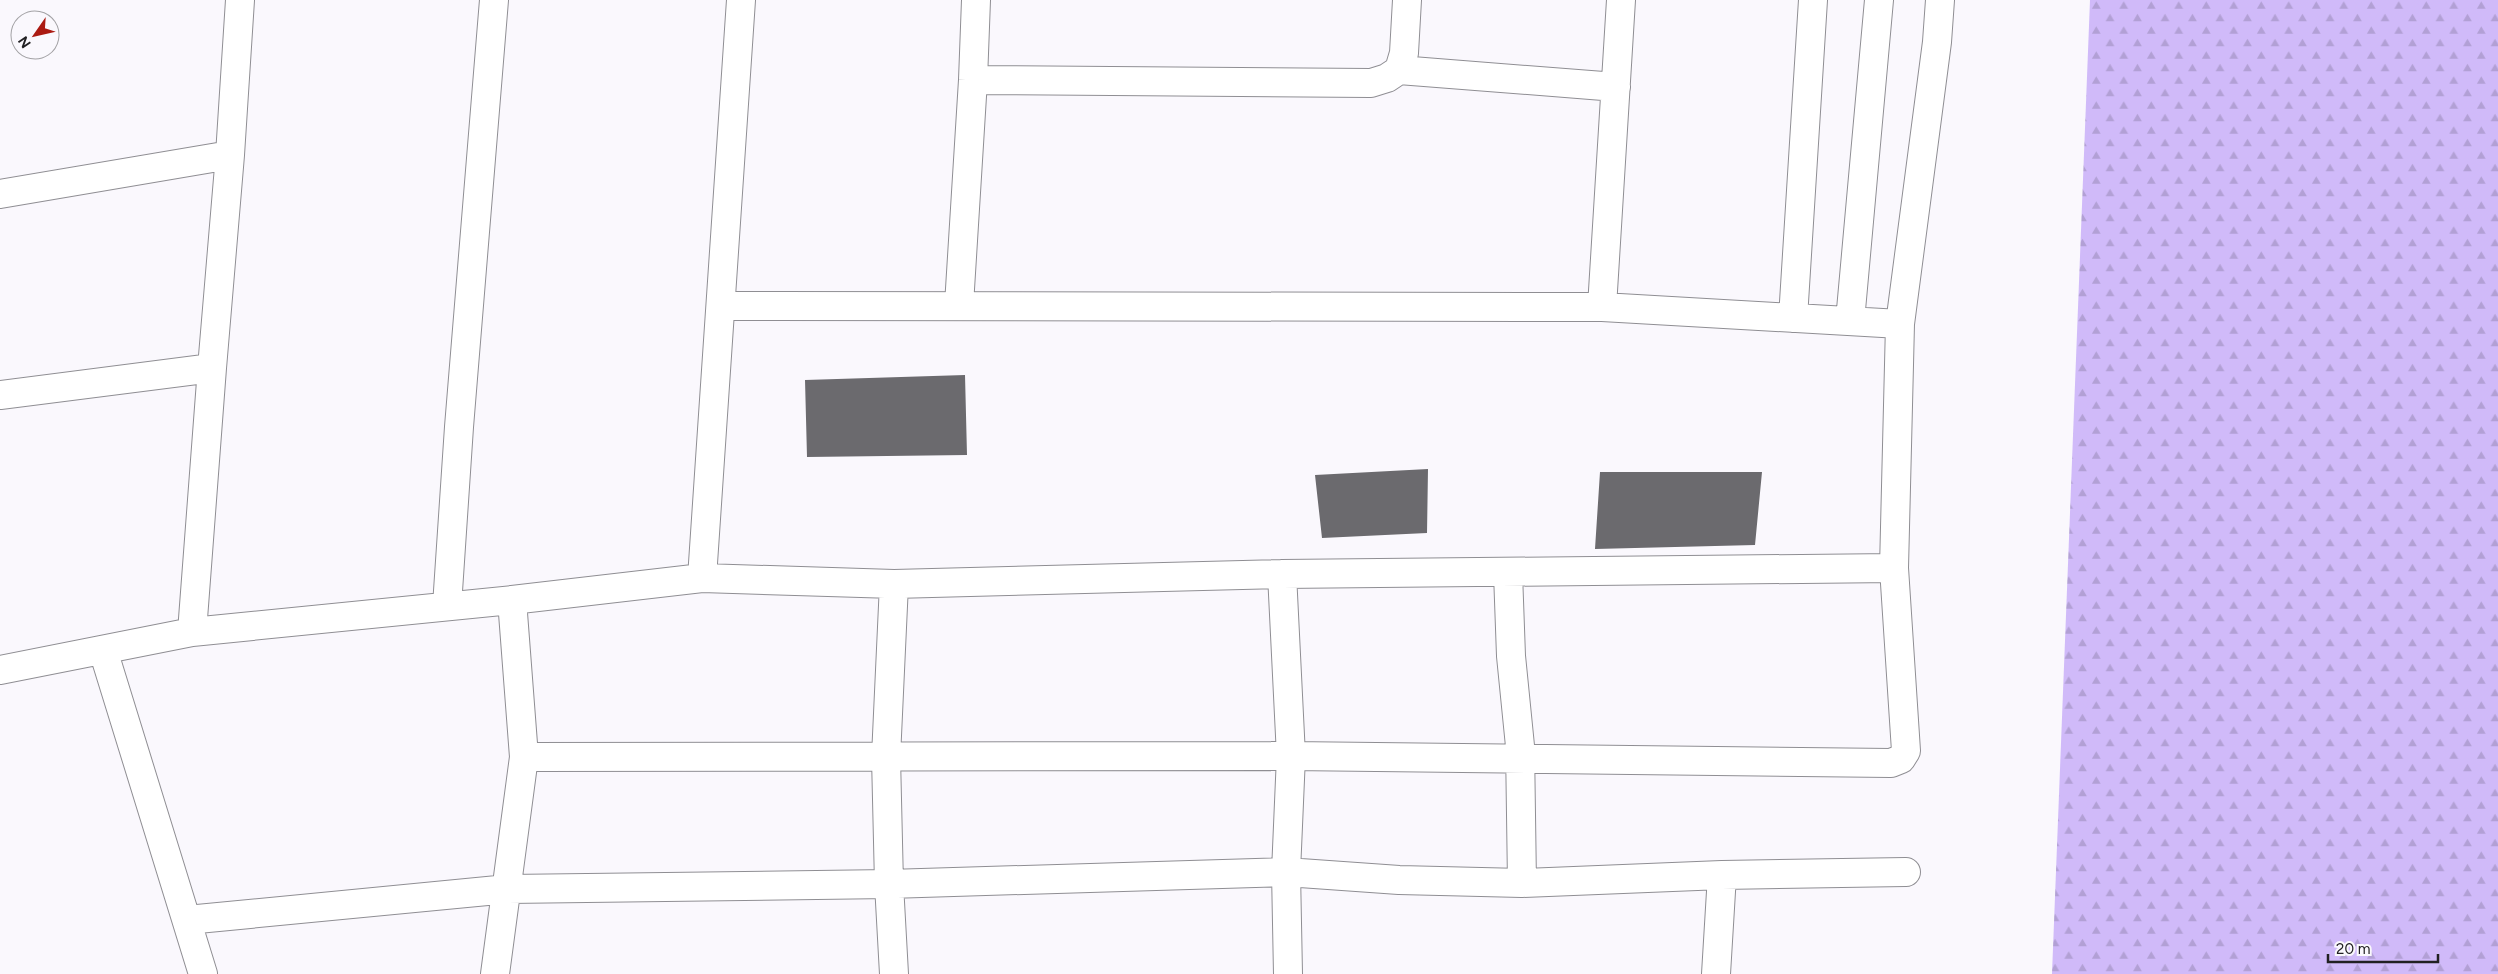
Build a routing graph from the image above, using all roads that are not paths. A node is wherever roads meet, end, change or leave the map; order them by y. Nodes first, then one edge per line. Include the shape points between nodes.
1 (240, 0) edge
2 (494, 0) edge
3 (741, 0) edge
4 (976, 0) edge
5 (1407, 0) edge
6 (1621, 0) edge
7 (1813, 0) edge
8 (1879, 0) edge
9 (1940, 0) edge
10 (1399, 70) junction
11 (973, 80) junction
12 (1616, 87) junction
13 (230, 155) junction
14 (0, 194) edge
15 (959, 305) junction
16 (721, 306) junction
17 (1602, 307) junction
18 (1793, 318) junction
19 (1850, 321) junction
20 (1900, 324) junction
21 (212, 368) junction
22 (1, 393) edge
23 (1894, 568) junction
24 (1508, 573) junction
25 (1282, 574) junction
26 (702, 578) junction
27 (894, 584) junction
28 (512, 600) junction
29 (447, 606) junction
30 (192, 632) junction
31 (103, 650) junction
32 (0, 670) edge
33 (1291, 756) junction
34 (524, 757) junction
35 (886, 757) junction
36 (1520, 757) junction
37 (1286, 872) junction
38 (1906, 872) dead end
39 (1722, 875) junction
40 (1522, 883) junction
41 (889, 884) junction
42 (508, 888) junction
43 (187, 920) junction
44 (203, 974) edge
45 (495, 974) edge
46 (894, 974) edge
47 (1288, 974) edge
48 (1716, 974) edge

1 - 13 street
2 - 29 street
3 - 16 street
4 - 11 street
5 - 10 street via 1404,53
6 - 12 street
7 - 18 street
8 - 19 street
9 - 20 street
10 - 11 street via 1371,83
10 - 12 street
11 - 15 street
12 - 17 street
13 - 14 street
13 - 21 street
15 - 16 street
15 - 17 street
16 - 26 street
17 - 18 street
18 - 19 street
19 - 20 street
20 - 23 street
21 - 22 street
21 - 30 street
23 - 24 street
23 - 36 street via 1906,751 1901,759 1891,763
24 - 25 street
24 - 36 street
25 - 27 street
25 - 33 street
26 - 27 street
26 - 28 street
27 - 35 street
28 - 29 street
28 - 34 street
29 - 30 street
30 - 31 street
31 - 32 street
31 - 43 street
33 - 35 street
33 - 36 street
33 - 37 street
34 - 35 street
34 - 42 street
35 - 41 street
36 - 40 street
37 - 40 street via 1399,880
37 - 41 street
37 - 47 street
38 - 39 street
39 - 40 street
39 - 48 street
41 - 42 street
41 - 46 street
42 - 43 street
42 - 45 street
43 - 44 street

